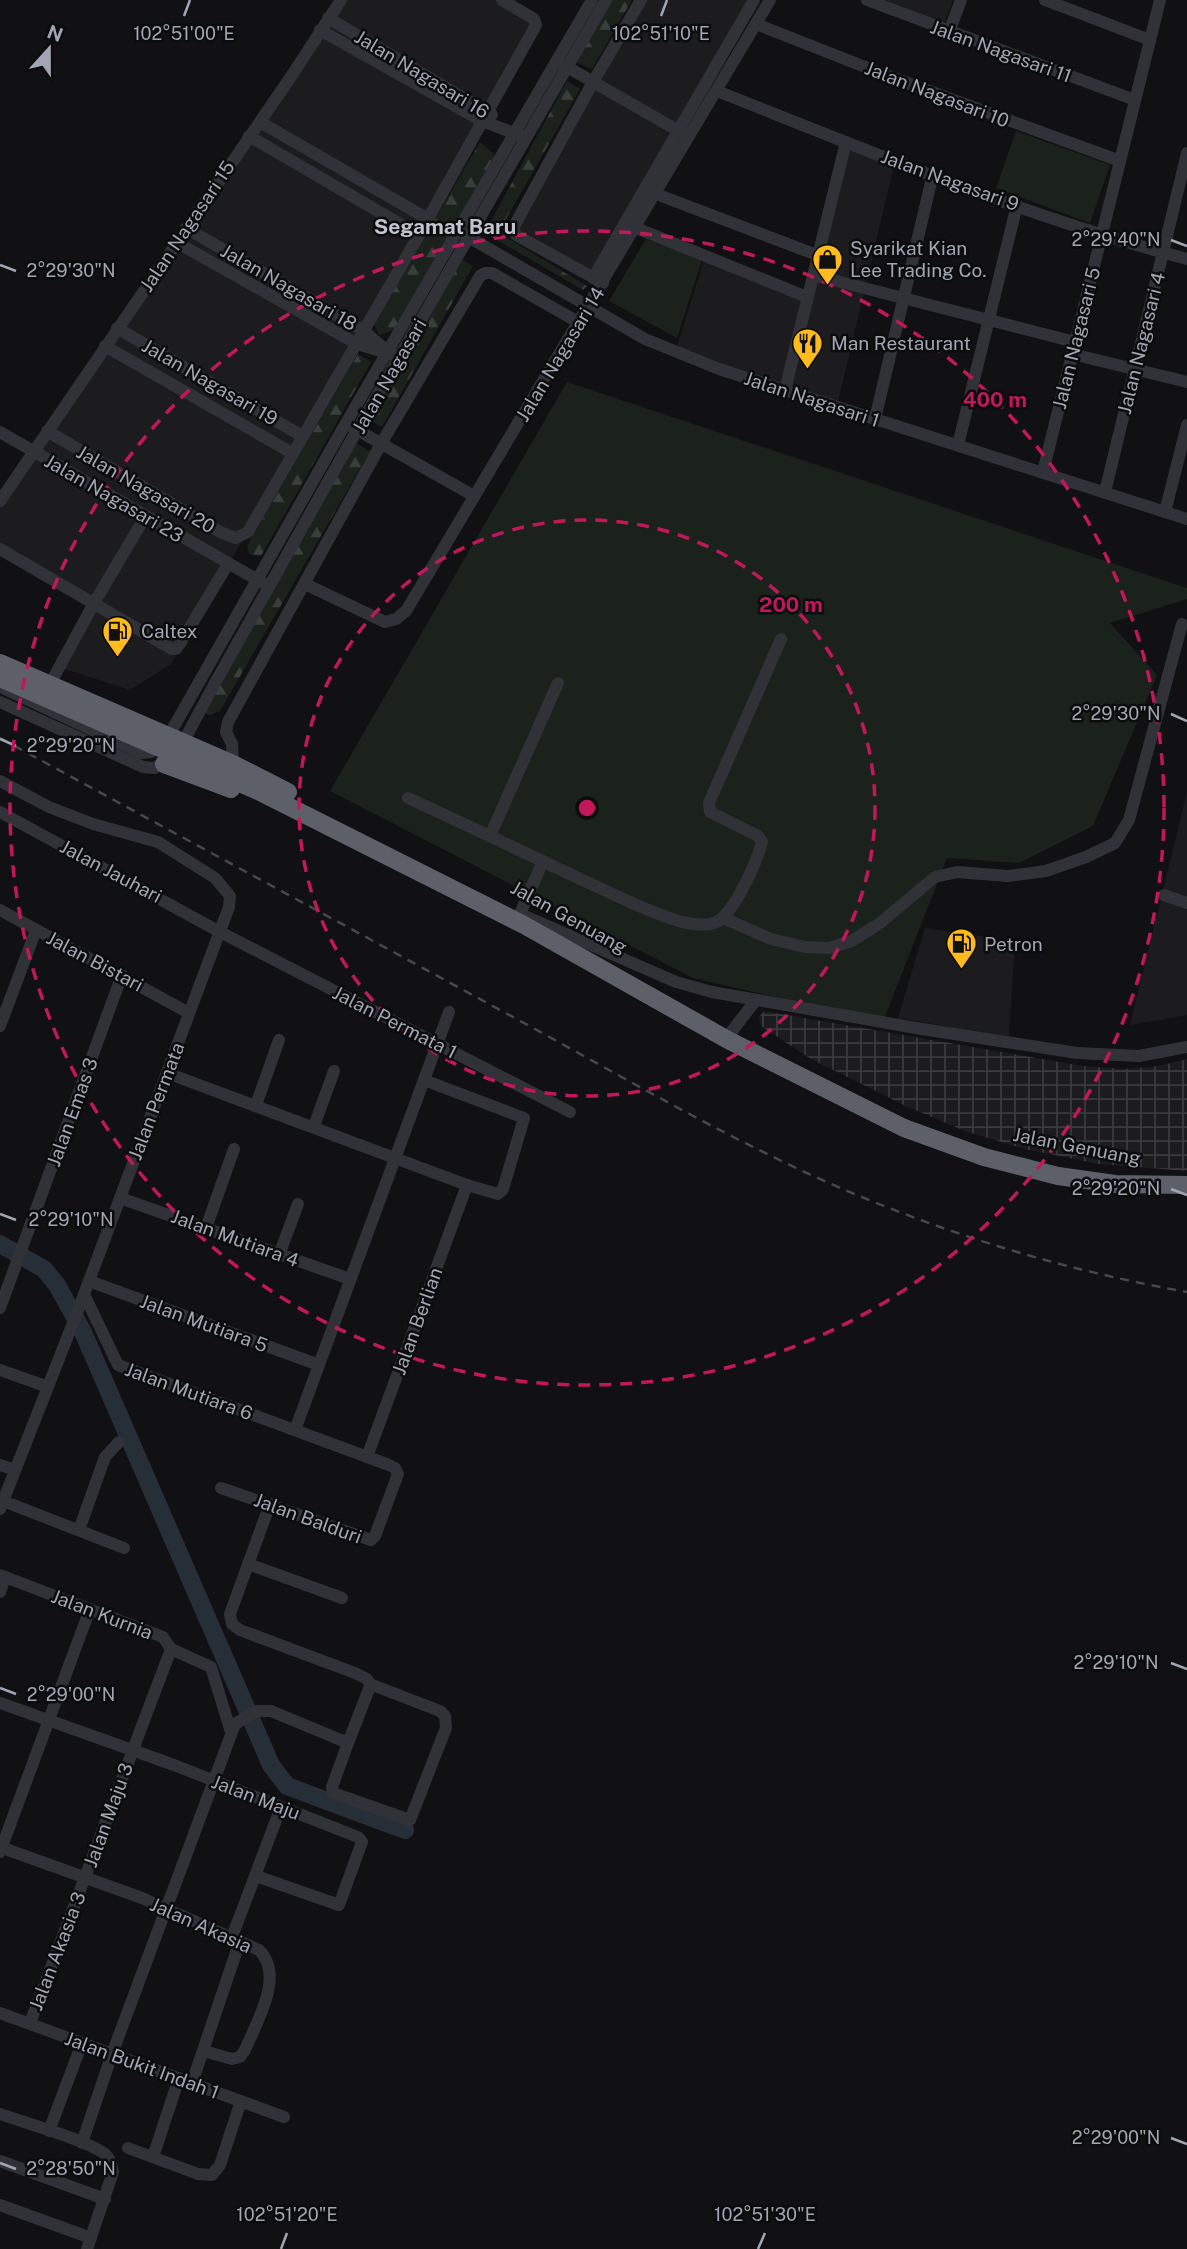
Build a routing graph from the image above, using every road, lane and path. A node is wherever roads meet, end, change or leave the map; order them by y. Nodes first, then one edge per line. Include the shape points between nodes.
1 (341, 0) edge
2 (502, 0) edge
3 (592, 0) edge
4 (606, 0) edge
5 (641, 0) edge
6 (867, 0) edge
7 (961, 0) edge
8 (1045, 0) edge
9 (1160, 0) edge
10 (763, 1) edge
11 (328, 18) junction
12 (756, 24) junction
13 (320, 30) junction
14 (948, 32) junction
15 (1150, 40) junction
16 (562, 64) junction
17 (593, 82) junction
18 (717, 91) junction
19 (1135, 100) junction
20 (485, 116) junction
21 (260, 122) junction
22 (677, 131) junction
23 (520, 135) junction
24 (249, 136) junction
25 (690, 137) junction
26 (846, 142) junction
27 (1187, 153) edge
28 (1120, 161) junction
29 (933, 174) junction
30 (656, 194) junction
31 (1017, 205) junction
32 (428, 219) junction
33 (186, 228) junction
34 (635, 229) junction
35 (464, 234) junction
36 (419, 235) junction
37 (1101, 235) junction
38 (176, 242) junction
39 (1163, 253) junction
40 (817, 255) junction
41 (1187, 259) edge
42 (813, 275) junction
43 (598, 281) junction
44 (902, 296) junction
45 (807, 297) junction
46 (587, 306) junction
47 (988, 320) junction
48 (578, 322) junction
49 (117, 328) junction
50 (364, 331) junction
51 (357, 344) junction
52 (105, 346) junction
53 (1074, 348) junction
54 (395, 355) junction
55 (1135, 369) junction
56 (1187, 382) edge
57 (786, 390) junction
58 (875, 419) junction
59 (1187, 425) edge
60 (352, 427) junction
61 (47, 431) junction
62 (0, 432) edge
63 (302, 436) junction
64 (382, 444) junction
65 (958, 445) junction
66 (33, 452) junction
67 (292, 453) junction
68 (1043, 472) junction
69 (151, 492) junction
70 (1105, 492) junction
71 (474, 496) junction
72 (0, 501) edge
73 (1166, 512) junction
74 (142, 515) junction
75 (1187, 519) edge
76 (0, 549) edge
77 (228, 564) junction
78 (263, 583) junction
79 (305, 584) junction
80 (94, 603) junction
81 (1182, 624) dead end
82 (781, 639) dead end
83 (0, 663) edge
84 (0, 678) edge
85 (558, 683) dead end
86 (50, 685) junction
87 (0, 686) edge
88 (0, 702) edge
89 (170, 749) junction
90 (233, 764) junction
91 (0, 781) edge
92 (408, 798) dead end
93 (0, 812) edge
94 (490, 836) junction
95 (543, 862) junction
96 (1164, 895) dead end
97 (1187, 903) edge
98 (0, 910) edge
99 (520, 914) junction
100 (723, 918) junction
101 (36, 930) junction
102 (220, 932) junction
103 (122, 975) junction
104 (756, 1000) junction
105 (449, 1012) dead end
106 (189, 1013) junction
107 (0, 1026) edge
108 (730, 1035) junction
109 (279, 1040) dead end
110 (437, 1044) junction
111 (1187, 1046) edge
112 (334, 1071) dead end
113 (167, 1073) junction
114 (424, 1080) junction
115 (256, 1105) junction
116 (570, 1112) dead end
117 (314, 1126) junction
118 (234, 1149) dead end
119 (395, 1156) junction
120 (467, 1185) junction
121 (1187, 1185) edge
122 (120, 1198) junction
123 (298, 1204) dead end
124 (206, 1228) junction
125 (279, 1255) junction
126 (351, 1279) junction
127 (89, 1281) junction
128 (82, 1300) junction
129 (0, 1308) edge
130 (319, 1365) junction
131 (0, 1370) edge
132 (48, 1387) junction
133 (295, 1430) junction
134 (119, 1442) dead end
135 (367, 1457) junction
136 (0, 1465) edge
137 (15, 1470) junction
138 (221, 1488) dead end
139 (3, 1496) edge
140 (270, 1504) junction
141 (79, 1530) junction
142 (124, 1548) dead end
143 (248, 1564) junction
144 (3, 1576) edge
145 (0, 1592) edge
146 (342, 1598) dead end
147 (90, 1609) junction
148 (171, 1649) junction
149 (370, 1684) junction
150 (0, 1703) edge
151 (49, 1720) junction
152 (231, 1732) junction
153 (348, 1743) junction
154 (131, 1750) junction
155 (214, 1780) junction
156 (281, 1807) junction
157 (1, 1849) edge
158 (256, 1876) junction
159 (85, 1879) junction
160 (166, 1910) junction
161 (236, 1939) junction
162 (0, 2013) edge
163 (30, 2024) junction
164 (82, 2043) junction
165 (204, 2051) junction
166 (112, 2054) junction
167 (179, 2078) junction
168 (192, 2083) junction
169 (242, 2101) junction
170 (0, 2114) edge
171 (284, 2116) dead end
172 (48, 2131) junction
173 (82, 2143) junction
174 (128, 2148) dead end
175 (153, 2157) junction
176 (0, 2161) edge
177 (105, 2199) junction
178 (0, 2205) edge
179 (89, 2244) edge

1 - 11 street, Jalan Nagasari 15
2 - 20 street via 534,19 536,25
3 - 16 street, Jalan Nagasari
4 - 16 street, Jalan Nagasari
5 - 17 street
6 - 14 street, Jalan Nagasari 11
7 - 14 street
8 - 15 street
9 - 15 street, Jalan Nagasari 5
10 - 12 street, Jalan Nagasari 14
10 - 22 street, Jalan Nagasari 14
11 - 13 street, Jalan Nagasari 15
11 - 20 street, Jalan Nagasari 16
12 - 18 street, Jalan Nagasari 14
12 - 28 street, Jalan Nagasari 10
13 - 20 street
13 - 21 street, Jalan Nagasari 15
14 - 19 street, Jalan Nagasari 11
15 - 19 street, Jalan Nagasari 5
16 - 17 street
16 - 23 street, Jalan Nagasari
17 - 22 street
17 - 43 street via 513,228 516,235
18 - 25 street, Jalan Nagasari 14
18 - 26 street, Jalan Nagasari 9
19 - 28 street, Jalan Nagasari 5
20 - 23 street, Jalan Nagasari 16
20 - 32 street
21 - 24 street, Jalan Nagasari 15
21 - 32 street
22 - 25 street
22 - 43 street, Jalan Nagasari 14
23 - 35 street, Jalan Nagasari
24 - 33 street, Jalan Nagasari 15
24 - 36 street
25 - 30 street, Jalan Nagasari 14
26 - 29 street, Jalan Nagasari 9
26 - 40 street
27 - 39 street, Jalan Nagasari 4
28 - 37 street, Jalan Nagasari 5
29 - 31 street, Jalan Nagasari 9
29 - 44 street
30 - 34 street, Jalan Nagasari 14
30 - 40 street
31 - 37 street, Jalan Nagasari 9
31 - 47 street
32 - 36 street
33 - 38 street, Jalan Nagasari 15
33 - 50 street, Jalan Nagasari 18
34 - 43 street, Jalan Nagasari 14
34 - 45 street
35 - 46 street, Jalan Nagasari 1
35 - 54 street, Jalan Nagasari
36 - 50 street
37 - 39 street, Jalan Nagasari 9
37 - 53 street, Jalan Nagasari 5
38 - 49 street, Jalan Nagasari 15
38 - 51 street
39 - 41 street, Jalan Nagasari 9
39 - 55 street, Jalan Nagasari 4
40 - 42 street
42 - 44 street
42 - 45 street
43 - 46 street, Jalan Nagasari 14
44 - 47 street
44 - 58 street
45 - 57 street
46 - 48 street, Jalan Nagasari 14
46 - 57 street, Jalan Nagasari 1 via 669,350
47 - 53 street
47 - 65 street
48 - 64 street, Jalan Nagasari via 485,273
48 - 71 street, Jalan Nagasari 14
49 - 52 street, Jalan Nagasari 15
49 - 63 street, Jalan Nagasari 19
50 - 51 street
50 - 54 street, Jalan Nagasari 18
51 - 54 street
51 - 63 street
52 - 61 street, Jalan Nagasari 15
52 - 67 street
53 - 55 street
53 - 68 street, Jalan Nagasari 5
54 - 60 street, Jalan Nagasari
55 - 56 street
55 - 70 street, Jalan Nagasari 4
57 - 58 street, Jalan Nagasari 1
58 - 65 street, Jalan Nagasari 1
59 - 73 street
60 - 64 street
60 - 78 street, Jalan Nagasari
61 - 66 street, Jalan Nagasari 15
61 - 69 street, Jalan Nagasari 20
62 - 66 street, Jalan Nagasari 23
63 - 67 street
64 - 71 street
64 - 79 street, Jalan Nagasari
65 - 68 street, Jalan Nagasari 1
66 - 72 street, Jalan Nagasari 15
66 - 74 street, Jalan Nagasari 23
67 - 69 street, Jalan Nagasari 20 via 248,532 236,538
68 - 70 street, Jalan Nagasari 1
69 - 74 street
70 - 73 street, Jalan Nagasari 1
71 - 79 street, Jalan Nagasari 14 via 406,611 396,619 385,622
73 - 75 street, Jalan Nagasari 1
74 - 77 street, Jalan Nagasari 23
74 - 80 street
76 - 80 street
77 - 78 street, Jalan Nagasari 23
77 - 80 street via 176,649
78 - 89 street, Jalan Nagasari
79 - 90 street, Jalan Nagasari via 228,722
80 - 86 street
81 - 100 street via 1129,820 1115,843 1077,861 1028,875 957,872 935,877 880,923 852,941 829,948 771,939
82 - 100 street via 709,803 710,812 762,842
83 - 86 highway, Jalan Genuang
84 - 89 highway, Jalan Genuang
85 - 94 street
86 - 89 highway, Jalan Genuang
87 - 89 street via 141,753
88 - 89 street via 143,767 154,768
89 - 90 highway, Jalan Genuang
89 - 108 highway, Jalan Genuang via 524,925
90 - 99 highway, Jalan Genuang
91 - 102 street, Jalan Permata via 93,824 158,842 215,878 230,896
92 - 94 street
93 - 102 street, Jalan Jauhari
94 - 95 street
95 - 99 street
95 - 100 street via 679,920 705,925
96 - 97 street
98 - 101 street, Jalan Bistari
99 - 104 street via 676,982
99 - 108 highway, Jalan Genuang
101 - 103 street, Jalan Bistari
101 - 107 street
102 - 106 street, Jalan Permata
102 - 110 street, Jalan Permata 1
103 - 106 street, Jalan Bistari
103 - 129 street, Jalan Emas 3
104 - 108 street
104 - 111 street via 1077,1053 1139,1056
105 - 110 street
106 - 113 street, Jalan Permata
108 - 121 highway, Jalan Genuang via 868,1112 948,1145 1058,1177
109 - 115 street
110 - 114 street
110 - 116 street, Jalan Permata 1
112 - 117 street
113 - 115 street
113 - 122 street, Jalan Permata
114 - 119 street
114 - 120 street via 524,1118 501,1191 495,1194
115 - 117 street
117 - 119 street
118 - 124 street
119 - 120 street
119 - 126 street
120 - 135 street, Jalan Berlian
122 - 124 street, Jalan Mutiara 4
122 - 127 street, Jalan Permata
123 - 125 street
124 - 125 street, Jalan Mutiara 4
125 - 126 street, Jalan Mutiara 4
126 - 130 street
127 - 128 street, Jalan Permata
127 - 130 street, Jalan Mutiara 5
128 - 132 street, Jalan Permata
128 - 133 street, Jalan Mutiara 6 via 118,1366
130 - 133 street
131 - 132 street
132 - 137 street
133 - 135 street, Jalan Mutiara 6
134 - 141 street via 105,1457
135 - 140 street, Jalan Balduri via 390,1465 398,1474 373,1540
136 - 137 street
137 - 139 street
138 - 140 street, Jalan Balduri
139 - 141 street
140 - 143 street
141 - 142 street
143 - 146 street
143 - 149 street via 230,1614 235,1628 337,1665
144 - 145 street
144 - 147 street, Jalan Kurnia
147 - 148 street, Jalan Kurnia via 163,1637
147 - 151 street
148 - 152 street, Jalan Kurnia via 211,1667
148 - 154 street, Jalan Maju 3
149 - 153 street
149 - 153 street via 445,1716 446,1728 410,1820 333,1793
150 - 151 street, Jalan Maju
151 - 154 street, Jalan Maju
151 - 157 street
152 - 153 street via 235,1724 257,1711 271,1711
152 - 155 street
154 - 155 street, Jalan Maju
154 - 159 street, Jalan Maju 3
155 - 156 street, Jalan Maju
155 - 160 street
156 - 158 street
156 - 158 street, Jalan Maju via 361,1838 342,1903 336,1905
157 - 159 street, Jalan Akasia
158 - 161 street
159 - 160 street, Jalan Akasia
159 - 163 street, Jalan Akasia 3
160 - 161 street, Jalan Akasia
160 - 166 street
161 - 165 street
161 - 165 street, Jalan Akasia via 267,1958 267,1997 240,2057
162 - 163 street, Jalan Bukit Indah 1
163 - 164 street, Jalan Bukit Indah 1
164 - 166 street, Jalan Bukit Indah 1
164 - 172 street
165 - 168 street
166 - 167 street, Jalan Bukit Indah 1
166 - 173 street
167 - 168 street, Jalan Bukit Indah 1
167 - 175 street
168 - 169 street, Jalan Bukit Indah 1
169 - 171 street, Jalan Bukit Indah 1
169 - 175 street via 216,2171 207,2176
170 - 172 street
172 - 173 street
173 - 177 street via 111,2162 113,2172
174 - 175 street
176 - 177 street
177 - 179 street
178 - 179 street

